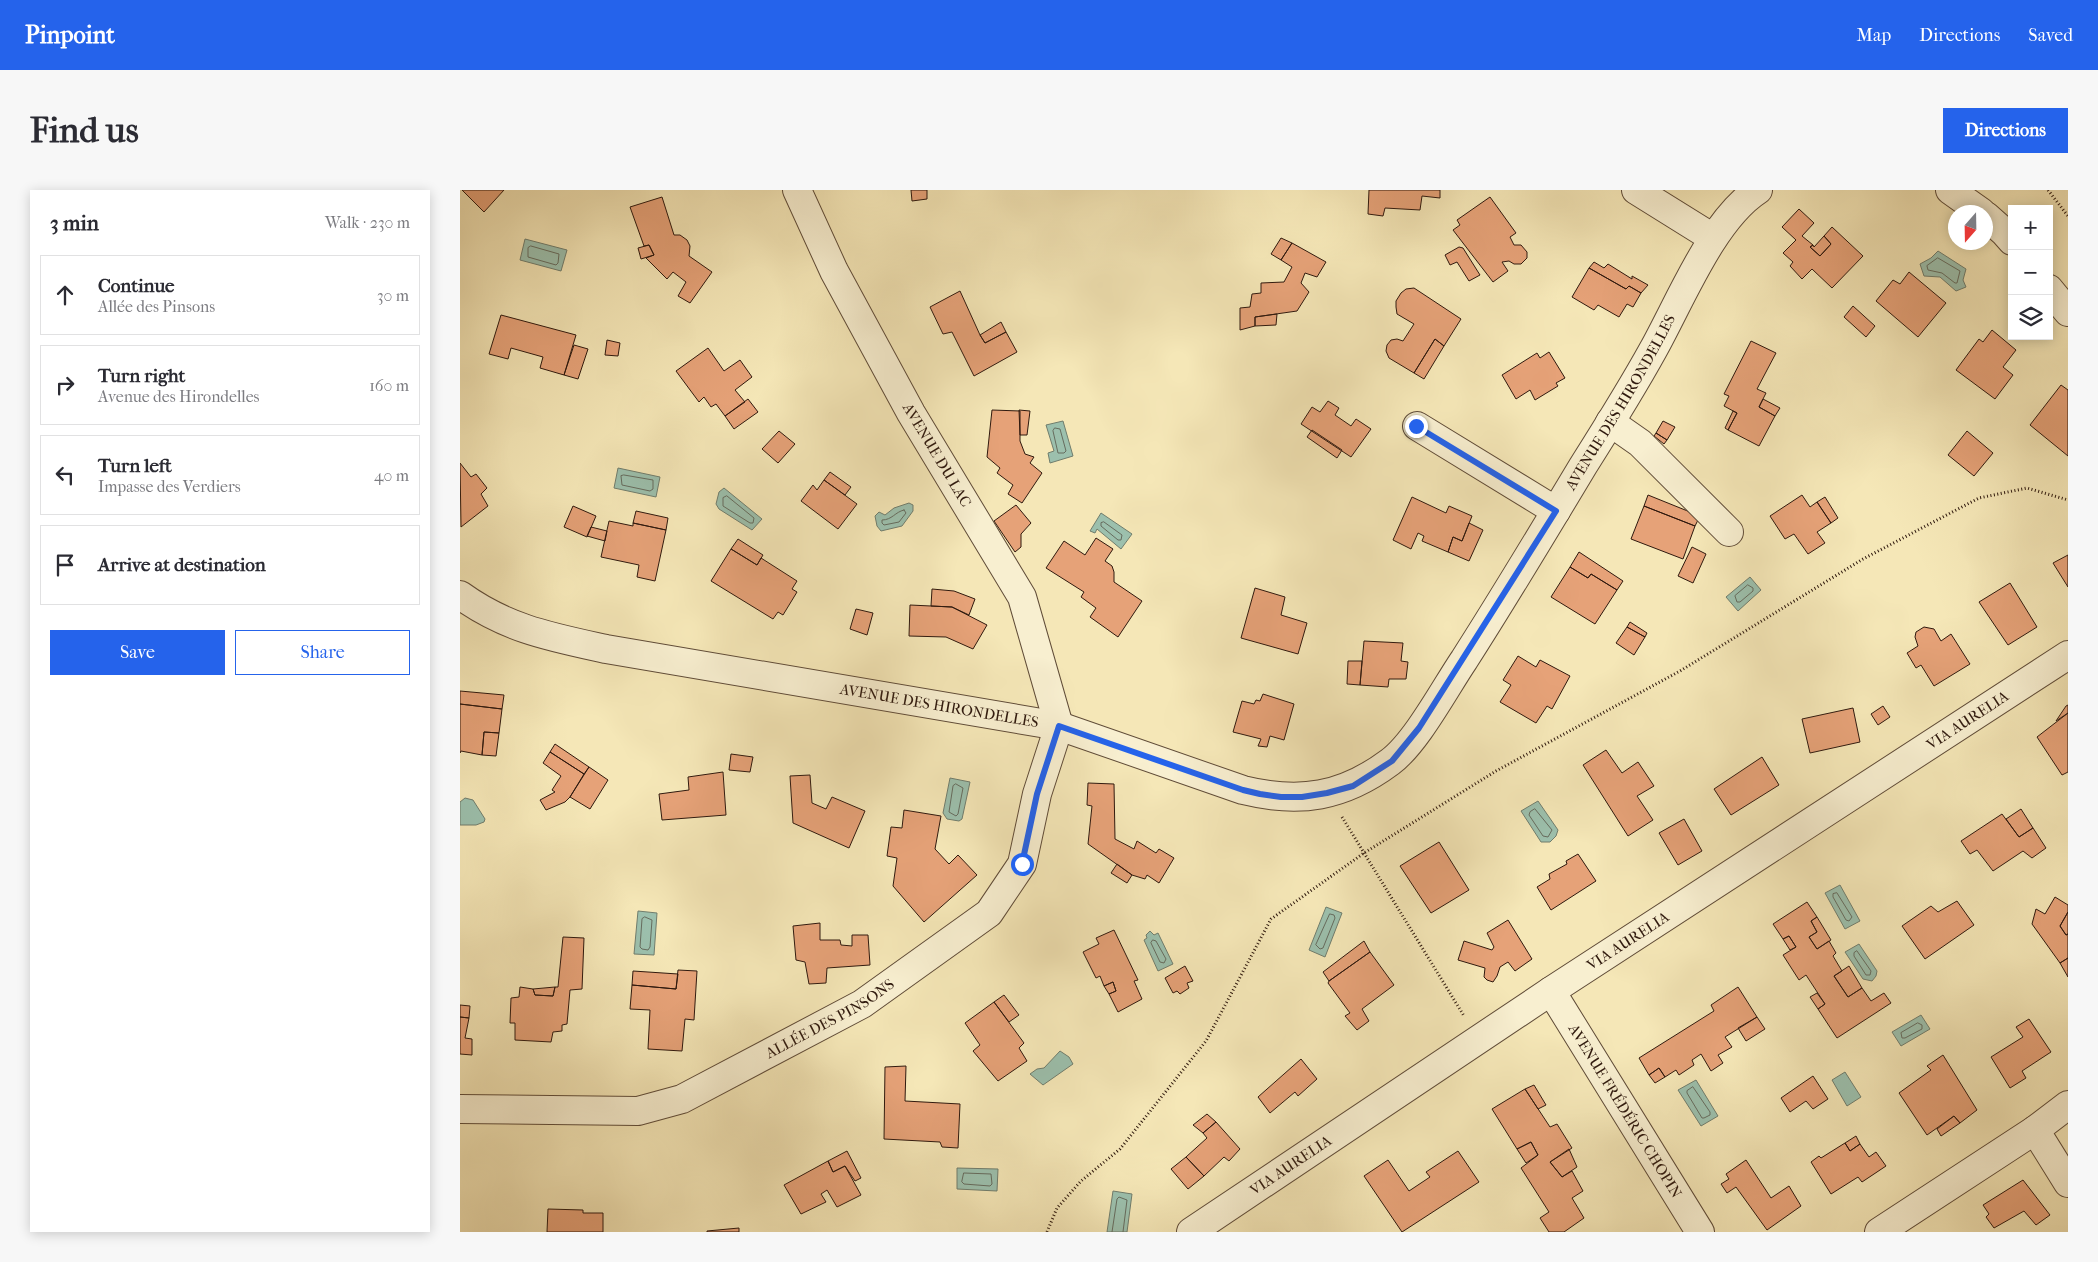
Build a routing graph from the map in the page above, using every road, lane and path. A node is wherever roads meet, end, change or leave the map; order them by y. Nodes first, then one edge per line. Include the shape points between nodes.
1 (797, 190) edge
2 (1636, 190) edge
3 (1758, 190) edge
4 (1950, 190) edge
5 (2048, 190) edge
6 (1971, 205) edge
7 (2068, 216) edge
8 (1993, 222) edge
9 (2008, 236) edge
10 (1713, 238) junction
11 (2053, 294) edge
12 (2068, 312) edge
13 (1610, 422) junction
14 (1416, 426) dead end
15 (2068, 500) edge
16 (1556, 511) junction
17 (1729, 532) dead end
18 (460, 595) edge
19 (2068, 655) edge
20 (1059, 726) junction
21 (1327, 793) junction
22 (1364, 853) junction
23 (1551, 991) junction
24 (1479, 1040) junction
25 (2068, 1105) edge
26 (460, 1109) edge
27 (2035, 1130) junction
28 (2068, 1183) edge
29 (1047, 1232) edge
30 (1192, 1232) edge
31 (1700, 1232) edge
32 (1879, 1232) edge

1 - 20 street, AVENUE DU LAC via 834,271 906,404 1022,597
2 - 10 street
3 - 10 street, AVENUE DES HIRONDELLES via 1747,197
4 - 6 street
5 - 7 path
8 - 9 street
10 - 13 street, AVENUE DES HIRONDELLES
11 - 12 street
13 - 16 street, AVENUE DES HIRONDELLES
13 - 17 street via 1640,443
14 - 16 street
15 - 22 path via 2027,488 1979,498 1863,559 1680,671 1496,771
16 - 21 street, AVENUE DES HIRONDELLES via 1487,624 1410,740 1392,761 1353,786
18 - 20 street, AVENUE DES HIRONDELLES via 478,608 542,636
19 - 23 street, VIA AURELIA
20 - 21 street, AVENUE DES HIRONDELLES via 1252,792 1281,797
20 - 26 street, ALLÉE DES PINSONS via 1037,794 1022,864 989,913 862,1004 682,1099 638,1111
21 - 22 path
22 - 24 path
22 - 29 path via 1271,919 1206,1041 1120,1149 1081,1181 1057,1208
23 - 24 street, VIA AURELIA
23 - 31 street, AVENUE FRÉDÉRIC CHOPIN
24 - 30 street, VIA AURELIA
25 - 27 street
27 - 28 street
27 - 32 street

